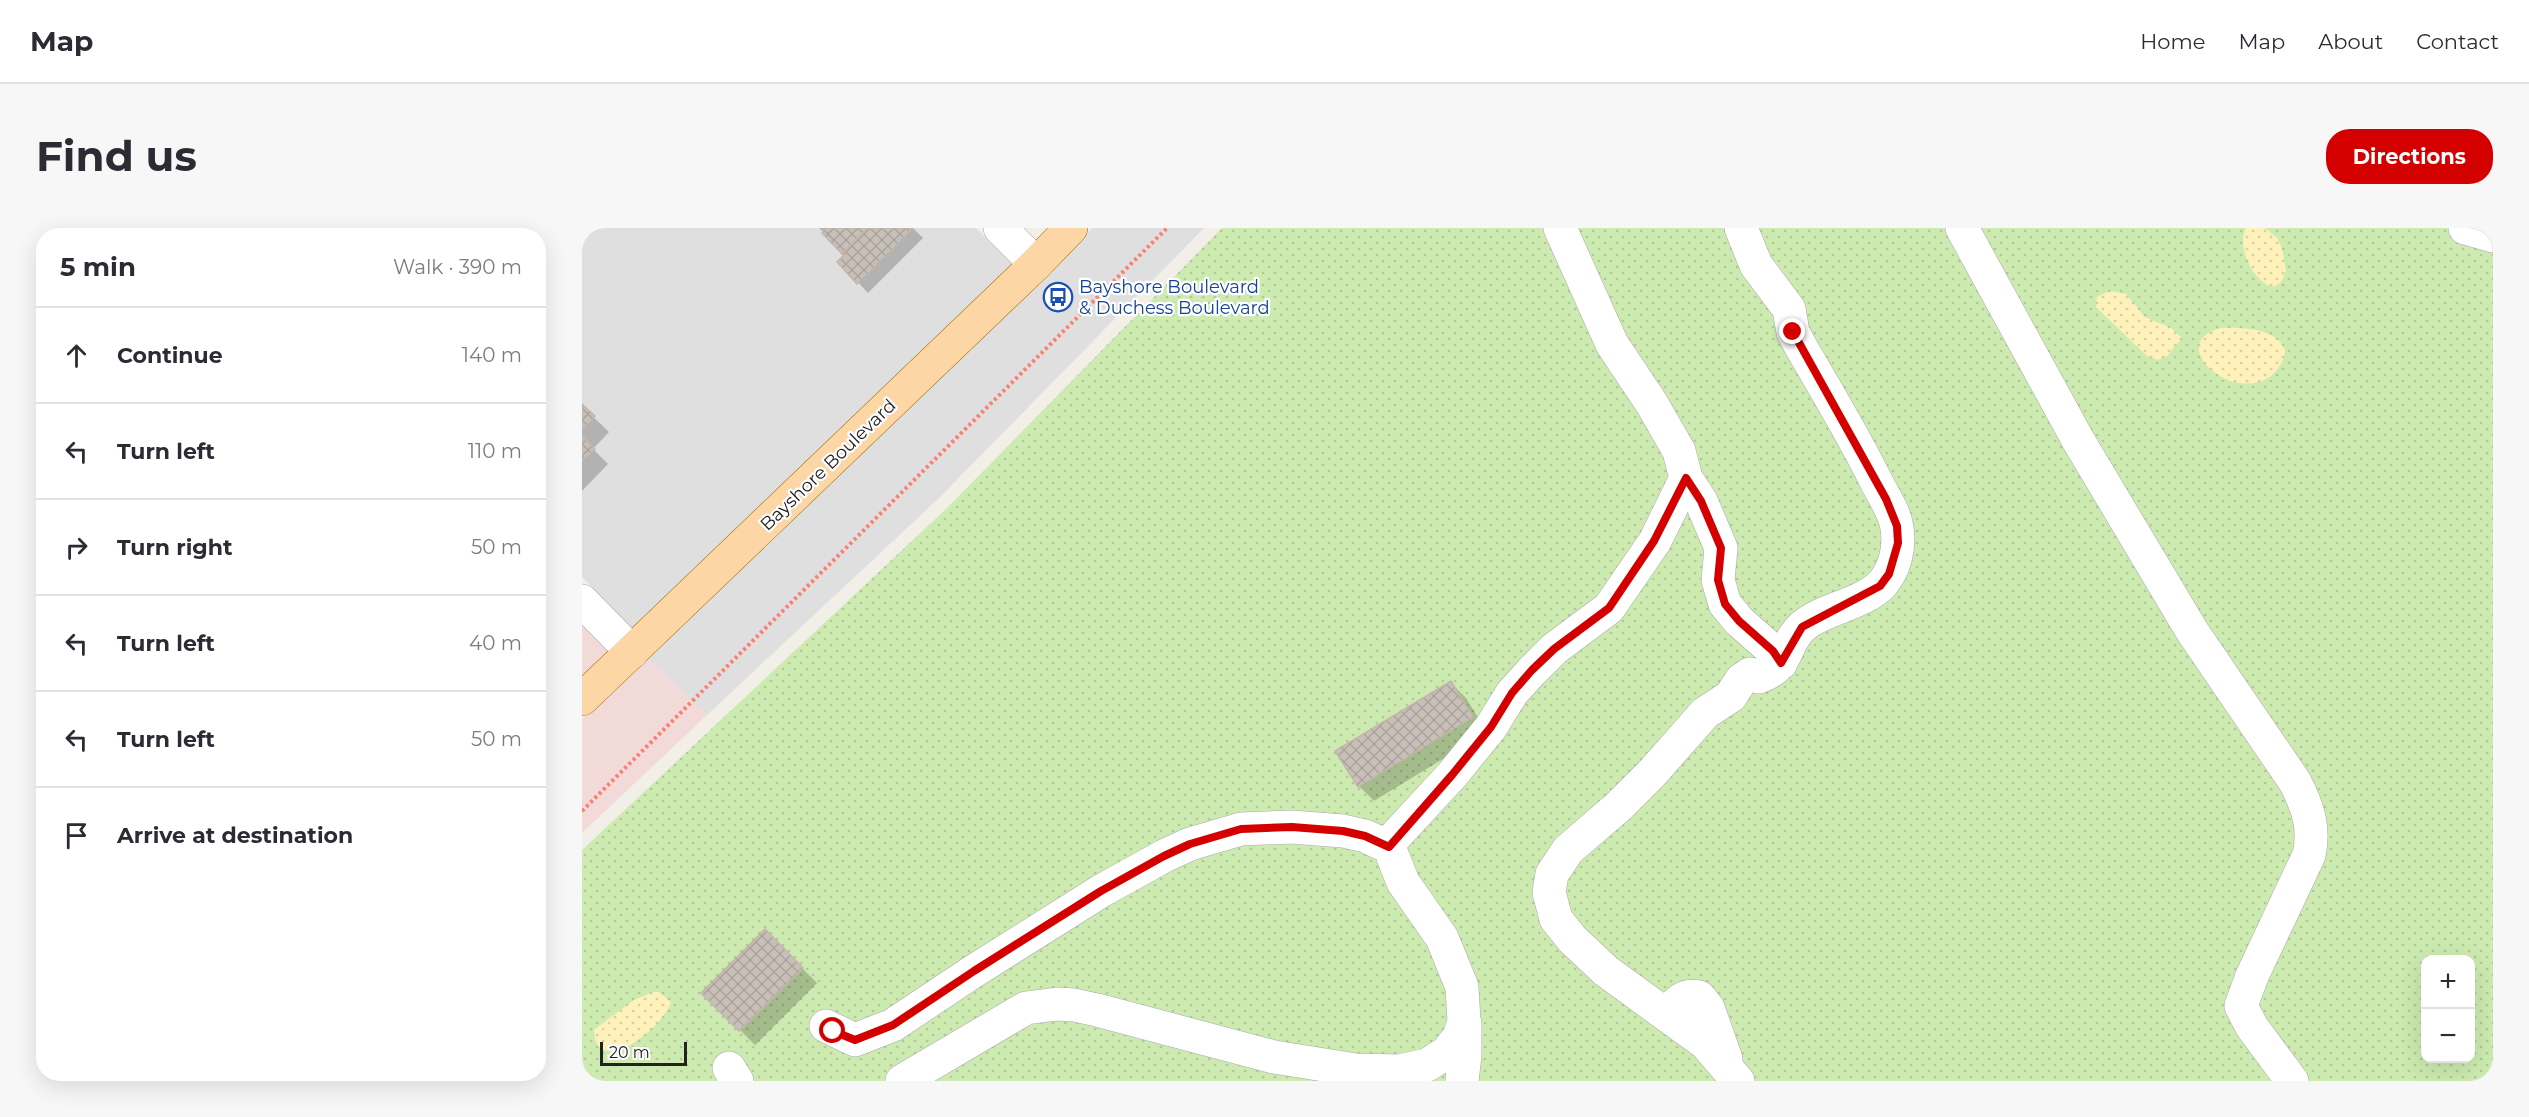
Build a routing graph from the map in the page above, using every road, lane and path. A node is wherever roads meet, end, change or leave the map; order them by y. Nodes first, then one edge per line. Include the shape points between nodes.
1 (1000, 228) edge
2 (1071, 228) edge
3 (1167, 228) edge
4 (1560, 228) edge
5 (1741, 228) edge
6 (1962, 228) edge
7 (2464, 228) edge
8 (2493, 236) edge
9 (1036, 264) junction
10 (1686, 478) junction
11 (582, 601) edge
12 (632, 652) junction
13 (1781, 663) junction
14 (582, 699) edge
15 (582, 811) edge
16 (1389, 847) junction
17 (1464, 1021) junction
18 (826, 1026) dead end
19 (1734, 1075) edge
20 (729, 1081) edge
21 (736, 1081) edge
22 (902, 1081) edge
23 (1462, 1081) edge
24 (2292, 1081) edge

1 - 9 street
2 - 9 main road, Bayshore Boulevard
3 - 15 path
4 - 10 street via 1612,344 1679,451
5 - 13 street via 1756,264 1789,309 1793,332 1864,457 1897,526 1896,558 1880,586 1802,627
6 - 24 street via 2078,440 2192,631 2304,800 2312,835 2309,855 2241,1006
7 - 8 street
9 - 12 main road, Bayshore Boulevard
10 - 13 street via 1701,501 1721,548 1718,580 1725,604
10 - 16 street via 1654,541 1609,608 1532,670 1484,735
11 - 12 street
12 - 14 main road, Bayshore Boulevard
13 - 19 street via 1759,677 1750,674 1731,696 1705,713 1653,772 1568,850 1552,874 1549,892 1563,929 1606,971 1705,1043
16 - 17 street via 1403,882 1454,962 1462,987
16 - 18 street via 1365,836 1321,828 1249,828 1212,837 1164,856 1101,891 885,1029 855,1040
17 - 22 street via 1454,1045 1427,1065 1399,1071 1368,1070 1246,1052 1074,1005 1041,1004 1016,1014
17 - 23 street
20 - 21 street via 729,1068

